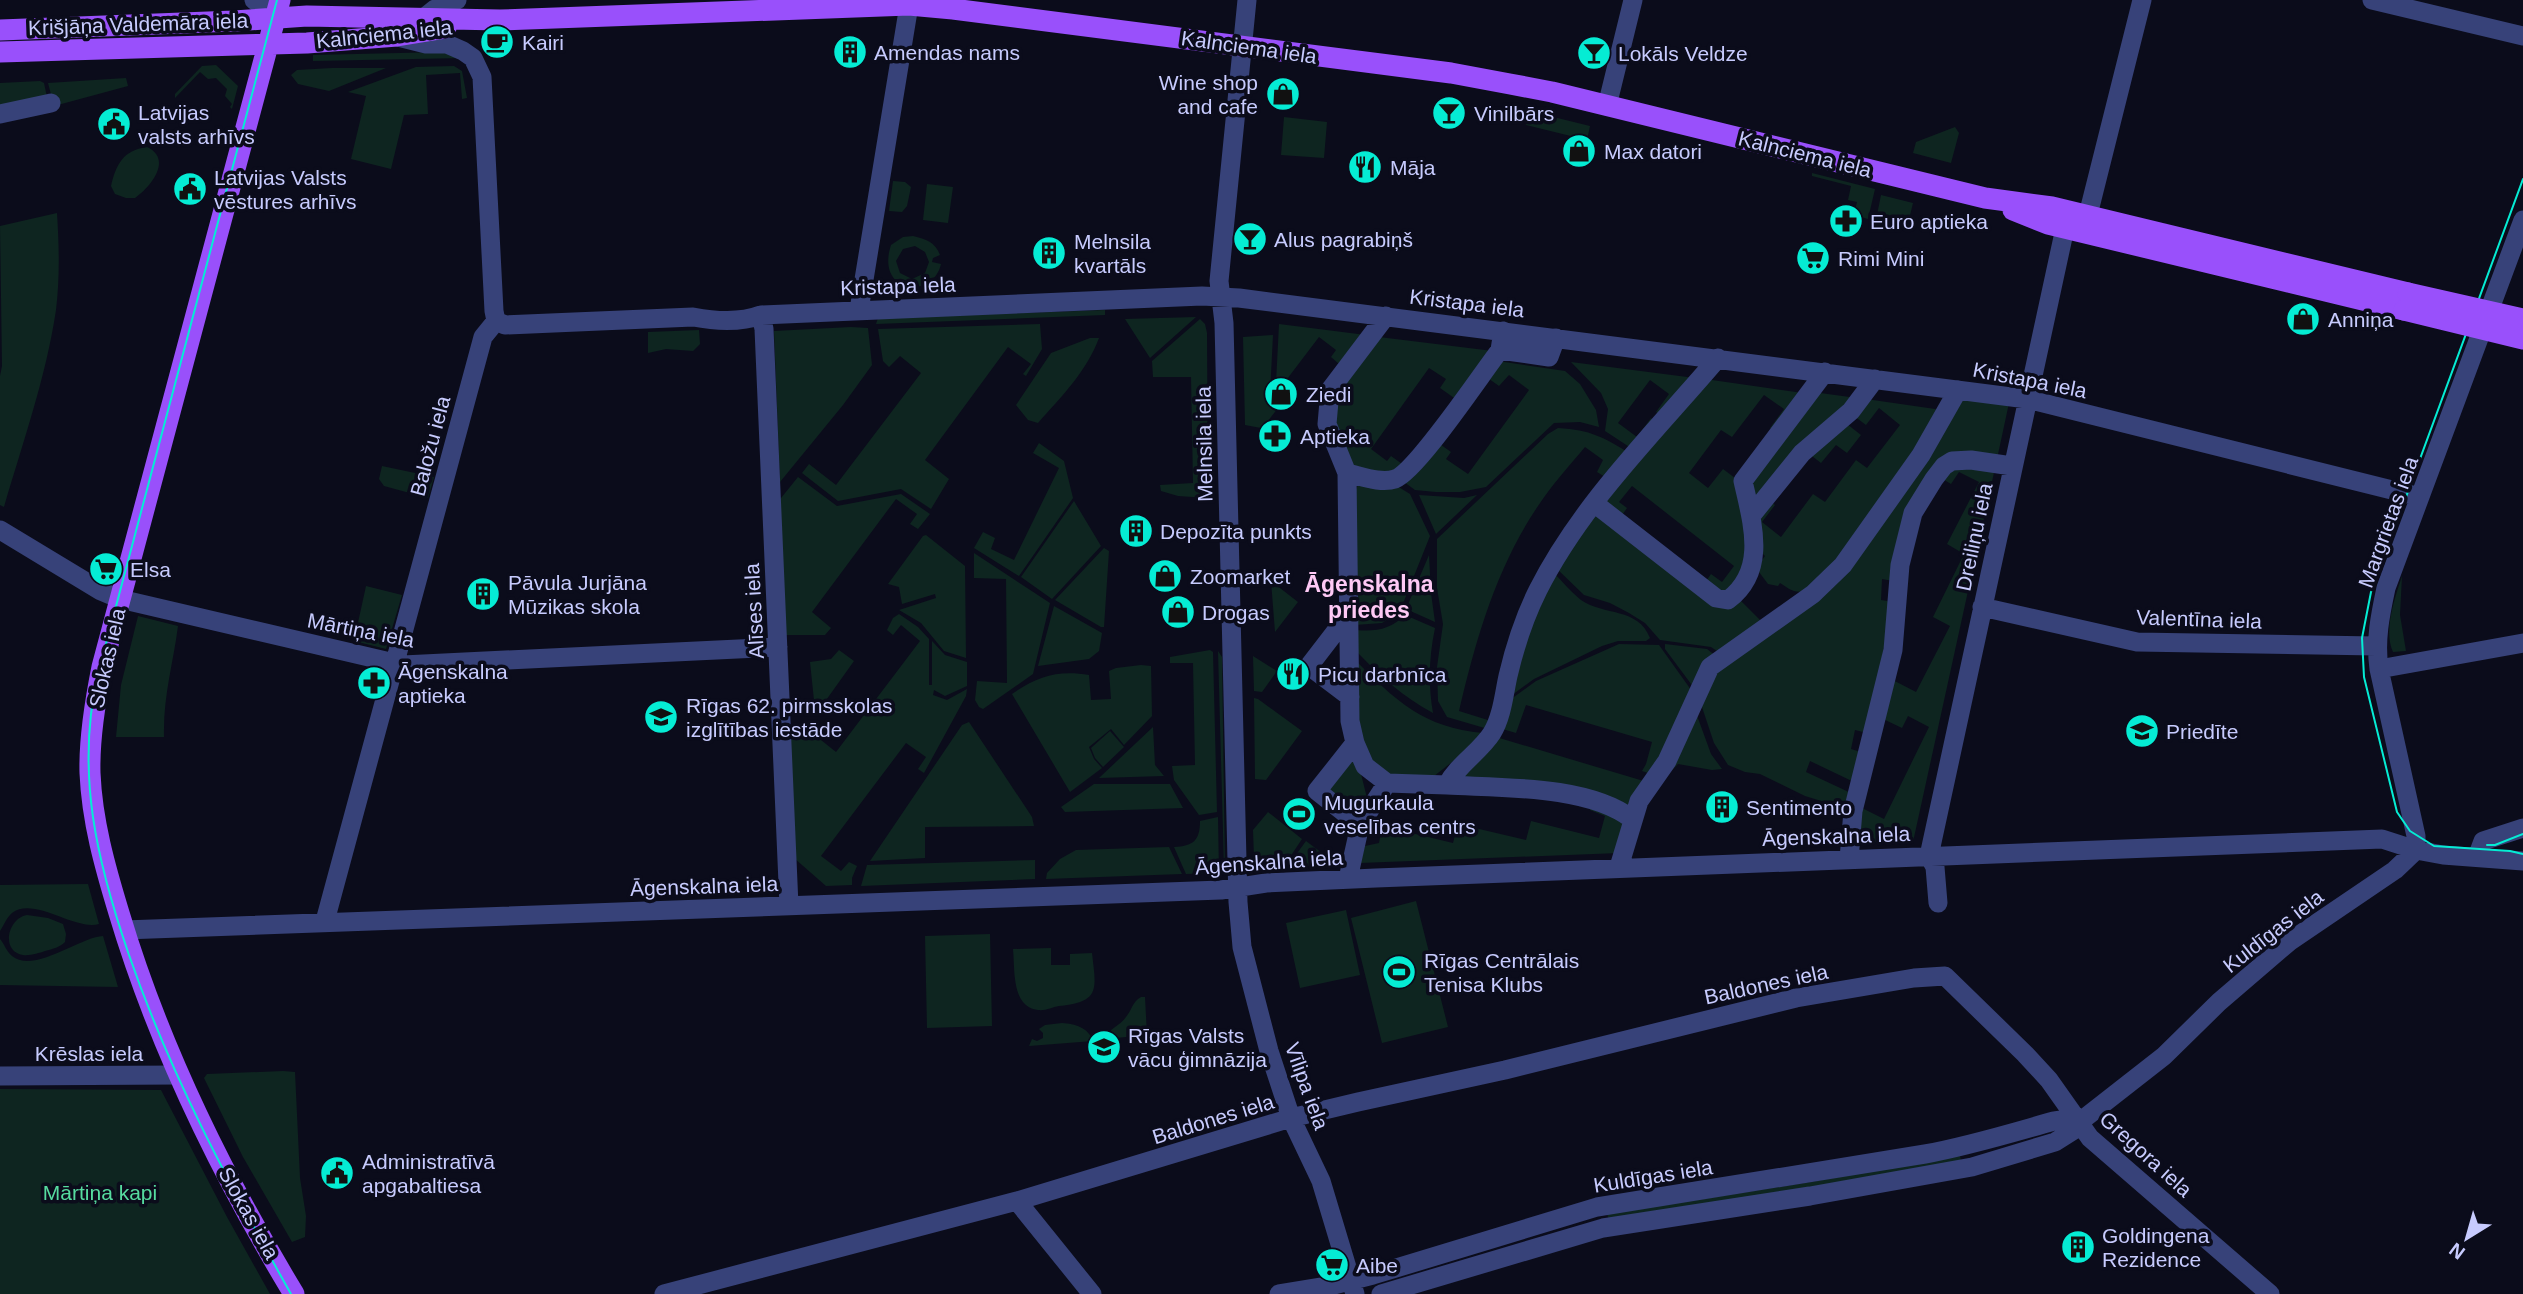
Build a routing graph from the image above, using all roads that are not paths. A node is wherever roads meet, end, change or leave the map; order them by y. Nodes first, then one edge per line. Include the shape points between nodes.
1 (254, 0) edge
2 (457, 0) edge
3 (1247, 0) edge
4 (1633, 0) edge
5 (2142, 0) edge
6 (2372, 0) edge
7 (909, 5) junction
8 (278, 9) edge
9 (425, 18) junction
10 (500, 20) junction
11 (0, 30) edge
12 (397, 36) junction
13 (2523, 36) edge
14 (269, 43) junction
15 (1242, 46) junction
16 (0, 52) edge
17 (34, 52) junction
18 (0, 59) edge
19 (51, 103) dead end
20 (1607, 106) junction
21 (0, 114) edge
22 (1985, 198) junction
23 (2088, 215) junction
24 (2523, 220) edge
25 (2065, 228) junction
26 (1221, 297) junction
27 (2406, 301) junction
28 (2490, 309) junction
29 (859, 310) junction
30 (761, 315) junction
31 (1386, 316) junction
32 (2523, 318) edge
33 (496, 321) junction
34 (2523, 339) edge
35 (1501, 340) junction
36 (1718, 358) junction
37 (1825, 373) junction
38 (1875, 379) junction
39 (1958, 390) junction
40 (2027, 399) junction
41 (2012, 466) junction
42 (1347, 473) junction
43 (2420, 497) junction
44 (1594, 503) junction
45 (1751, 516) junction
46 (0, 530) edge
47 (120, 599) junction
48 (1982, 607) junction
49 (1349, 614) junction
50 (2523, 643) edge
51 (2376, 646) junction
52 (778, 647) junction
53 (395, 664) junction
54 (2379, 669) junction
55 (1350, 697) junction
56 (1355, 743) junction
57 (1387, 783) junction
58 (1447, 785) junction
59 (1632, 819) junction
60 (1360, 825) junction
61 (2523, 828) edge
62 (2416, 850) junction
63 (1929, 856) junction
64 (2477, 857) junction
65 (1849, 859) junction
66 (2523, 861) edge
67 (1619, 867) junction
68 (1348, 879) junction
69 (1237, 888) junction
70 (1938, 903) dead end
71 (789, 906) junction
72 (325, 921) junction
73 (124, 930) junction
74 (1945, 976) joint
75 (179, 1074) junction
76 (0, 1076) edge
77 (1292, 1118) junction
78 (2078, 1121) junction
79 (1968, 1146) junction
80 (1972, 1167) junction
81 (1017, 1200) junction
82 (1597, 1207) junction
83 (1603, 1228) junction
84 (1354, 1287) edge
85 (294, 1294) edge
86 (664, 1294) edge
87 (1093, 1294) edge
88 (1279, 1294) edge
89 (1373, 1294) edge
90 (1381, 1294) edge
91 (2270, 1294) edge

1 - 8 street
2 - 9 street
3 - 15 street, Melnsila iela
4 - 20 street
5 - 23 street
6 - 13 street
7 - 10 main road, Kalnciema iela
7 - 15 main road, Kalnciema iela
7 - 29 street
8 - 9 main road, Kalnciema iela
8 - 11 main road, Krišjāņa Valdemāra iela via 234,21
8 - 14 main road, Slokas iela
9 - 10 main road, Kalnciema iela
10 - 12 main road, Kalnciema iela
12 - 14 main road, Kalnciema iela
12 - 33 street via 463,51 473,58 482,77
14 - 17 main road, Krišjāņa Valdemāra iela
14 - 47 main road, Slokas iela
15 - 20 main road, Kalnciema iela via 1451,73
15 - 26 street, Melnsila iela
16 - 17 main road, Krišjāņa Valdemāra iela
17 - 18 main road
19 - 21 street
20 - 22 main road, Kalnciema iela
22 - 23 main road, Kalnciema iela
22 - 25 main road, Kalnciema iela
23 - 27 main road, Kalnciema iela
24 - 28 street, Margrietas iela
25 - 27 main road, Kalnciema iela
25 - 40 street, Dreiliņu iela
26 - 29 street, Kristapa iela
26 - 31 street, Kristapa iela
26 - 69 street, Melnsila iela
27 - 32 main road, bridge
27 - 34 main road, bridge
28 - 32 street
28 - 43 street, Margrietas iela
29 - 30 street, Kristapa iela
30 - 33 street, Kristapa iela via 750,320 693,317 505,325
30 - 52 street, Alīses iela
31 - 35 street, Kristapa iela
31 - 42 street via 1330,390 1328,424
33 - 53 street, Baložu iela via 483,337
35 - 36 street, Kristapa iela via 1549,357 1556,338
35 - 42 street via 1416,463 1395,479
36 - 37 street, Kristapa iela
36 - 44 street
37 - 38 street, Kristapa iela
37 - 45 street via 1743,481
38 - 39 street, Kristapa iela
38 - 45 street via 1851,411 1802,453
39 - 40 street, Kristapa iela
39 - 59 street via 1921,455 1843,565 1813,594 1710,667 1667,761
40 - 41 street, Dreiliņu iela
40 - 43 street, Kristapa iela
41 - 48 street, Dreiliņu iela
41 - 65 street via 1952,461 1934,479 1913,513 1900,565 1893,650 1853,811
42 - 49 street
43 - 51 street, Margrietas iela via 2386,588
44 - 45 street via 1723,601 1738,592 1755,558
44 - 58 street via 1537,591 1518,636 1493,732
46 - 47 street, Mārtiņa iela
47 - 53 street, Mārtiņa iela
47 - 73 main road, Slokas iela via 97,690 90,773 101,852
48 - 51 street, Valentīna iela via 2137,642
48 - 63 street, Dreiliņu iela
49 - 55 street
49 - 55 street via 1309,666
50 - 54 street
51 - 54 street, Margrietas iela
52 - 53 street, Mārtiņa iela
52 - 71 street, Alīses iela
53 - 72 street, Baložu iela
54 - 62 street, Margrietas iela via 2417,836
55 - 56 street
56 - 57 street via 1365,766
56 - 60 street via 1317,791
57 - 58 street
57 - 60 street
58 - 59 street via 1557,792 1616,807
59 - 67 street
60 - 68 street
61 - 64 street via 2483,841
62 - 63 street, Āgenskalna iela via 2382,839
62 - 64 street
62 - 78 street, Kuldīgas iela via 2384,878 2289,942 2164,1056
63 - 65 street, Āgenskalna iela
63 - 70 street via 1936,867
64 - 66 street
65 - 67 street, Āgenskalna iela
67 - 68 street, Āgenskalna iela
68 - 69 street, Āgenskalna iela
69 - 71 street, Āgenskalna iela
69 - 77 street, Vīlipa iela via 1242,947
71 - 72 street, Āgenskalna iela
72 - 73 street, Āgenskalna iela
73 - 75 main road, Slokas iela
74 - 77 street, Baldones iela via 1796,998
74 - 78 street, Gregora iela via 2049,1080
75 - 76 street, Krēslas iela
75 - 85 main road, Slokas iela via 232,1184
77 - 81 street, Baldones iela
77 - 84 street, Vīlipa iela via 1321,1181
78 - 79 street, Kuldīgas iela via 2058,1120
78 - 80 street, Kuldīgas iela via 2074,1130 2055,1142
78 - 91 street, Gregora iela via 2090,1138
79 - 80 street
79 - 82 street, Kuldīgas iela
80 - 83 street, Kuldīgas iela
81 - 86 street, Baldones iela
81 - 87 street
82 - 83 street
82 - 84 street, Kuldīgas iela
83 - 90 street, Kuldīgas iela
84 - 88 street, Kuldīgas iela
84 - 89 street

